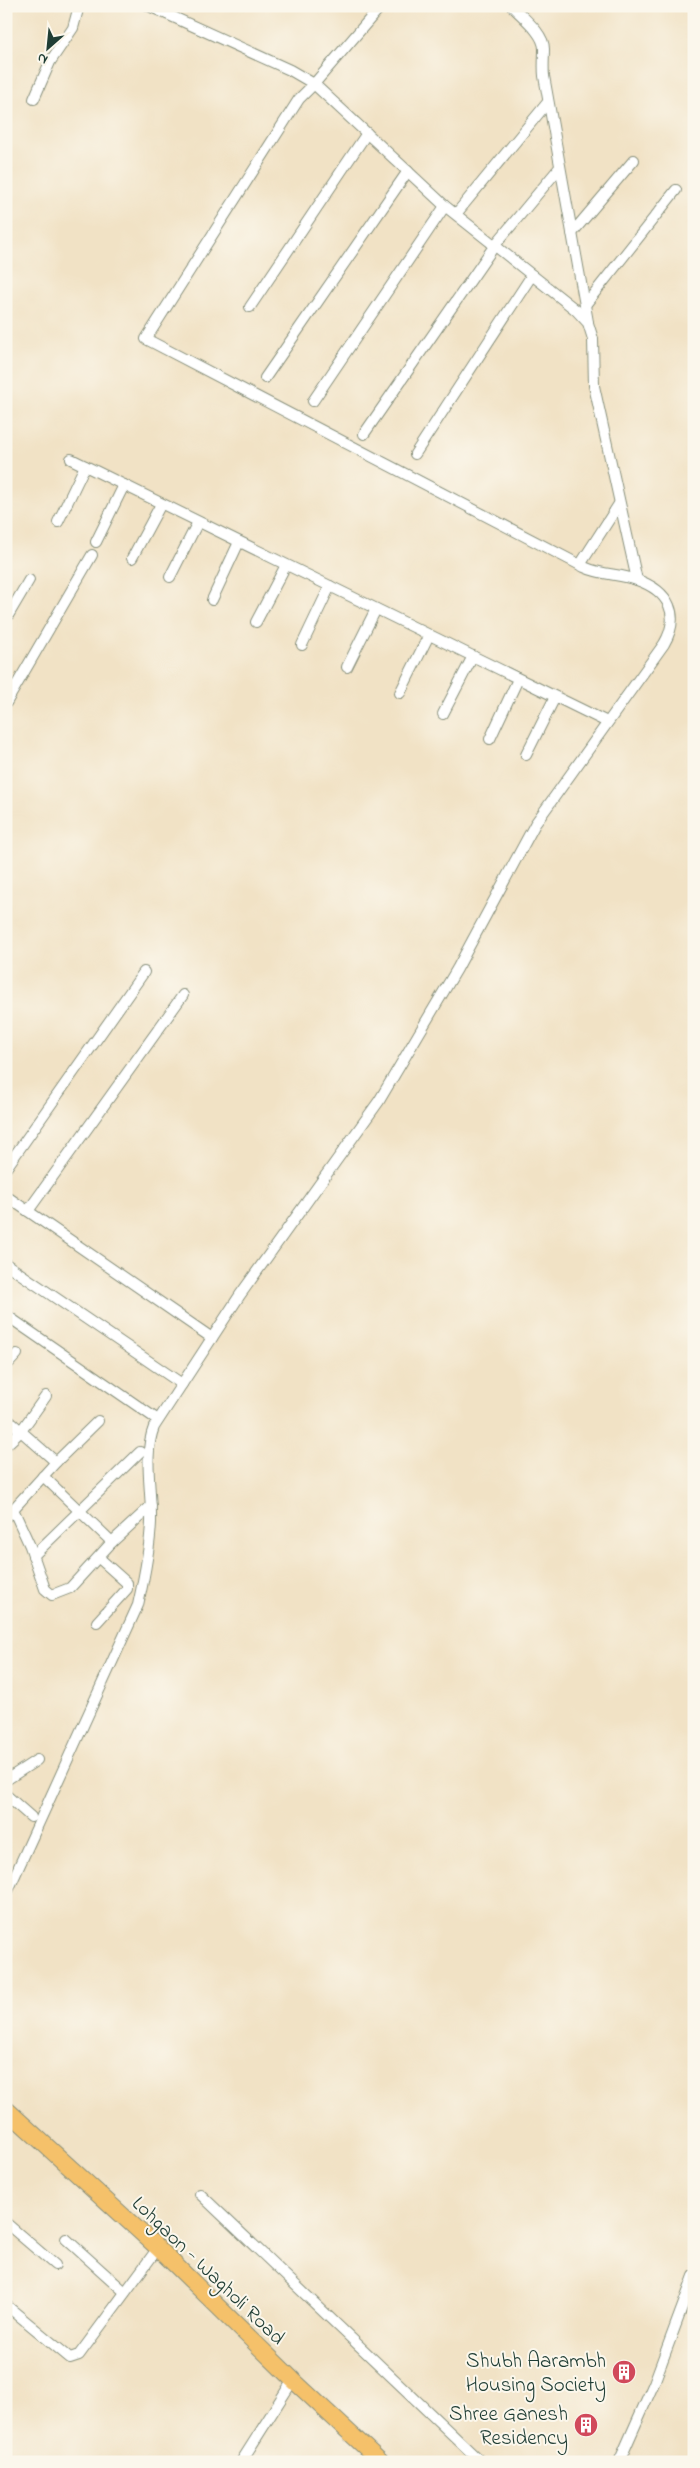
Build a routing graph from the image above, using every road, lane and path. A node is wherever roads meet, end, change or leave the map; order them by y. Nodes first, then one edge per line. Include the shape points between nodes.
1 (79, 6) edge
2 (149, 6) edge
3 (381, 6) edge
4 (512, 6) edge
5 (314, 84) junction
6 (34, 99) dead end
7 (548, 102) junction
8 (367, 133) junction
9 (634, 160) dead end
10 (560, 167) junction
11 (408, 171) junction
12 (676, 190) dead end
13 (445, 206) junction
14 (456, 214) junction
15 (572, 232) junction
16 (495, 245) junction
17 (532, 275) junction
18 (585, 305) junction
19 (250, 307) dead end
20 (588, 323) junction
21 (265, 378) dead end
22 (313, 401) dead end
23 (364, 434) dead end
24 (415, 454) dead end
25 (71, 459) dead end
26 (85, 466) junction
27 (124, 485) junction
28 (161, 504) junction
29 (619, 504) junction
30 (58, 522) dead end
31 (198, 522) junction
32 (96, 542) dead end
33 (239, 542) junction
34 (92, 555) dead end
35 (132, 558) dead end
36 (286, 564) junction
37 (580, 565) junction
38 (170, 577) dead end
39 (29, 580) dead end
40 (637, 580) junction
41 (330, 586) junction
42 (212, 600) dead end
43 (376, 609) junction
44 (6, 619) edge
45 (256, 622) dead end
46 (429, 635) junction
47 (302, 645) dead end
48 (472, 656) junction
49 (347, 667) dead end
50 (518, 678) junction
51 (400, 693) dead end
52 (555, 697) junction
53 (6, 703) edge
54 (443, 714) dead end
55 (607, 722) junction
56 (490, 739) dead end
57 (526, 755) dead end
58 (144, 972) dead end
59 (182, 995) dead end
60 (6, 1168) edge
61 (6, 1196) edge
62 (28, 1211) junction
63 (6, 1264) edge
64 (6, 1315) edge
65 (212, 1338) junction
66 (16, 1354) dead end
67 (6, 1366) edge
68 (182, 1384) junction
69 (46, 1396) dead end
70 (6, 1418) edge
71 (158, 1420) junction
72 (98, 1421) dead end
73 (21, 1431) junction
74 (6, 1446) edge
75 (140, 1452) dead end
76 (56, 1462) junction
77 (43, 1476) junction
78 (151, 1506) junction
79 (80, 1512) junction
80 (10, 1513) edge
81 (112, 1542) junction
82 (33, 1556) junction
83 (99, 1558) junction
84 (97, 1622) dead end
85 (37, 1760) dead end
86 (6, 1780) edge
87 (6, 1795) edge
88 (30, 1817) dead end
89 (6, 1895) edge
90 (6, 2110) edge
91 (200, 2194) dead end
92 (6, 2222) edge
93 (66, 2238) dead end
94 (158, 2248) junction
95 (55, 2265) dead end
96 (694, 2276) edge
97 (125, 2292) junction
98 (6, 2305) edge
99 (293, 2380) junction
100 (477, 2460) edge
101 (241, 2462) edge
102 (380, 2462) edge
103 (619, 2462) edge

1 - 6 street via 73,28 50,62
2 - 5 street
3 - 5 street
4 - 7 street via 540,36 544,48 542,60
5 - 8 street
5 - 37 street via 299,99 146,339
7 - 10 street
7 - 14 street
8 - 11 street
8 - 19 street
9 - 15 street
10 - 15 street
10 - 16 street
11 - 13 street
11 - 21 street
12 - 18 street
13 - 14 street
13 - 22 street
14 - 16 street
15 - 18 street
16 - 17 street
16 - 23 street
17 - 20 street
17 - 24 street
18 - 20 street
20 - 29 street via 593,339 594,386
25 - 26 street
26 - 27 street
26 - 30 street
27 - 28 street
27 - 32 street
28 - 31 street
28 - 35 street
29 - 37 street
29 - 40 street
31 - 33 street
31 - 38 street
33 - 36 street
33 - 42 street
34 - 53 street
36 - 41 street
36 - 45 street
37 - 40 street
39 - 44 street
40 - 55 street via 662,595 673,616 672,626 664,644
41 - 43 street
41 - 47 street
43 - 46 street
43 - 49 street
46 - 48 street
46 - 51 street
48 - 50 street
48 - 54 street
50 - 52 street
50 - 56 street
52 - 55 street
52 - 57 street
55 - 65 street via 535,824 457,969 379,1101
58 - 60 street
59 - 62 street
61 - 62 street
62 - 65 street
63 - 68 street
64 - 71 street
65 - 68 street
66 - 67 street
68 - 71 street
69 - 73 street
70 - 73 street
71 - 78 street via 150,1448
72 - 76 street
73 - 74 street
73 - 76 street
75 - 79 street
76 - 77 street
77 - 79 street
77 - 80 street
78 - 81 street
78 - 89 street via 147,1563 132,1622
79 - 81 street
79 - 82 street
80 - 82 street
81 - 83 street
82 - 83 street via 45,1589 52,1595 70,1588
83 - 84 street via 127,1584 127,1589
85 - 86 street
87 - 88 street
90 - 94 main road, Lohgaon - Wagholi Road
91 - 100 street
92 - 95 street
93 - 97 street
94 - 97 street
94 - 99 main road, Lohgaon - Wagholi Road
96 - 103 street via 654,2383
97 - 98 street via 75,2358 70,2358
99 - 101 street
99 - 102 main road, Lohgaon - Wagholi Road

